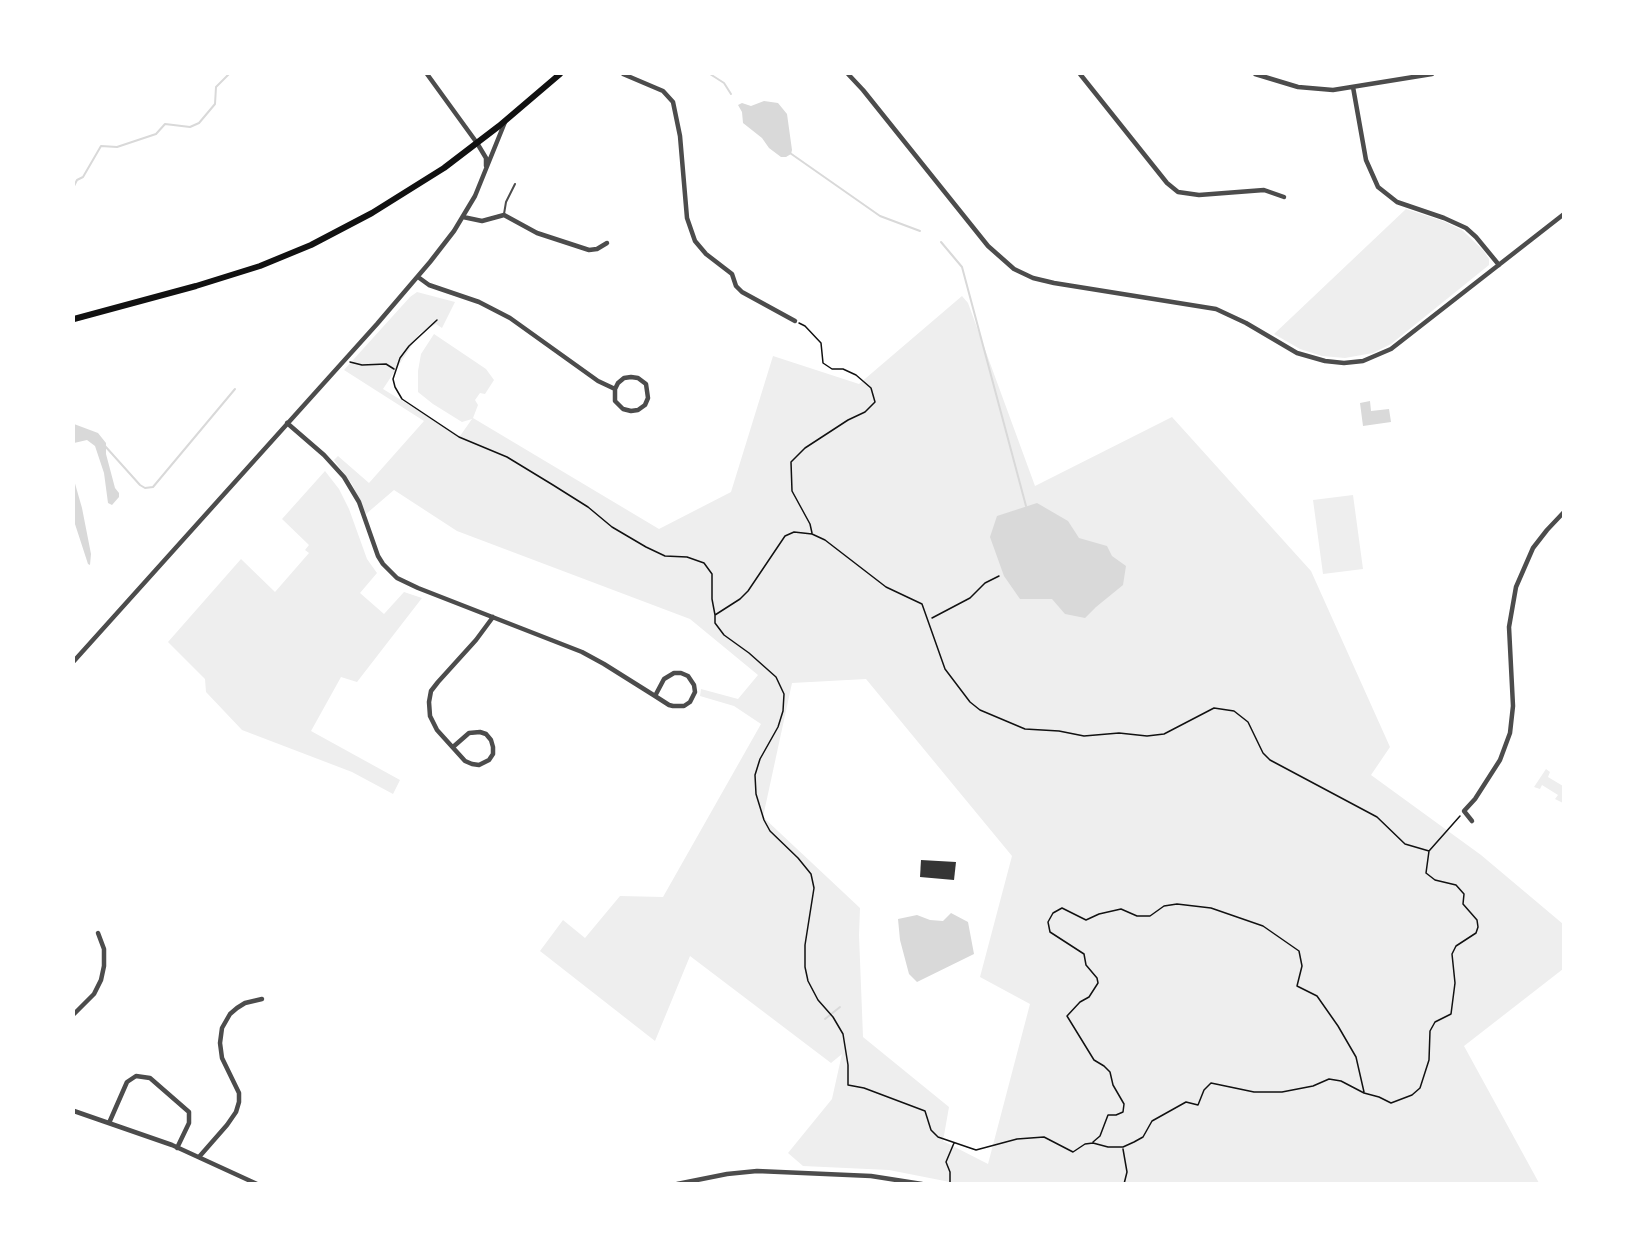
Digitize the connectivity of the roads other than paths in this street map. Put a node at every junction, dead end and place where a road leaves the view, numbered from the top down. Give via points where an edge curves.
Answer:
1 (427, 74) edge
2 (560, 74) edge
3 (623, 74) edge
4 (848, 74) edge
5 (1080, 74) edge
6 (1255, 74) edge
7 (1432, 74) edge
8 (1353, 87) junction
9 (506, 120) junction
10 (477, 143) junction
11 (485, 175) junction
12 (515, 184) dead end
13 (1284, 197) dead end
14 (1563, 214) edge
15 (504, 215) junction
16 (463, 217) junction
17 (607, 243) dead end
18 (1499, 265) junction
19 (418, 277) junction
20 (74, 319) edge
21 (795, 321) road end
22 (615, 389) junction
23 (287, 423) junction
24 (1563, 512) edge
25 (493, 617) junction
26 (74, 661) edge
27 (655, 696) junction
28 (453, 747) junction
29 (1472, 821) dead end
30 (98, 933) dead end
31 (262, 999) dead end
32 (74, 1014) edge
33 (74, 1111) edge
34 (109, 1123) junction
35 (177, 1148) junction
36 (199, 1157) junction
37 (257, 1184) edge
38 (676, 1184) edge
39 (922, 1184) edge

1 - 10 street
2 - 9 main road
3 - 21 street via 663,91 673,102 687,218 695,241 732,274 742,292
4 - 18 street via 988,246 1014,269 1033,278 1216,309 1298,352 1344,363 1372,358 1391,349
5 - 13 street via 1178,192 1199,195 1264,190
6 - 8 street via 1309,89
7 - 8 street
8 - 18 street via 1364,151 1378,187 1397,202 1466,228
9 - 10 main road
9 - 11 street
10 - 11 street via 486,158
10 - 20 main road via 372,213 290,254 196,286
11 - 16 street
12 - 15 lane
14 - 18 street
15 - 16 street via 482,220
15 - 17 street via 537,233 576,247 597,249
16 - 19 street
19 - 22 street via 429,285 501,312
19 - 23 street
22 - 22 street via 615,401 627,411 638,410 648,398 646,384 638,378 624,378
23 - 25 street via 344,477 378,556 389,572 418,588
23 - 26 street
24 - 29 street via 1533,548 1516,587 1509,627 1513,706 1510,733 1500,760 1464,811
25 - 27 street via 582,652
25 - 28 street via 430,696 431,719
27 - 27 street via 673,706 684,706 694,696 694,685 688,676 674,673 664,679
28 - 28 street via 468,763 479,765 489,760 494,747 486,734 476,731
30 - 32 street via 104,949 101,980
31 - 36 street via 237,1008 222,1029 222,1058 239,1093 239,1102 236,1112
33 - 34 street
34 - 35 street
34 - 35 street via 127,1082 135,1076 150,1078 189,1112 189,1123
35 - 36 street
36 - 37 street
38 - 39 street via 757,1171 871,1176

